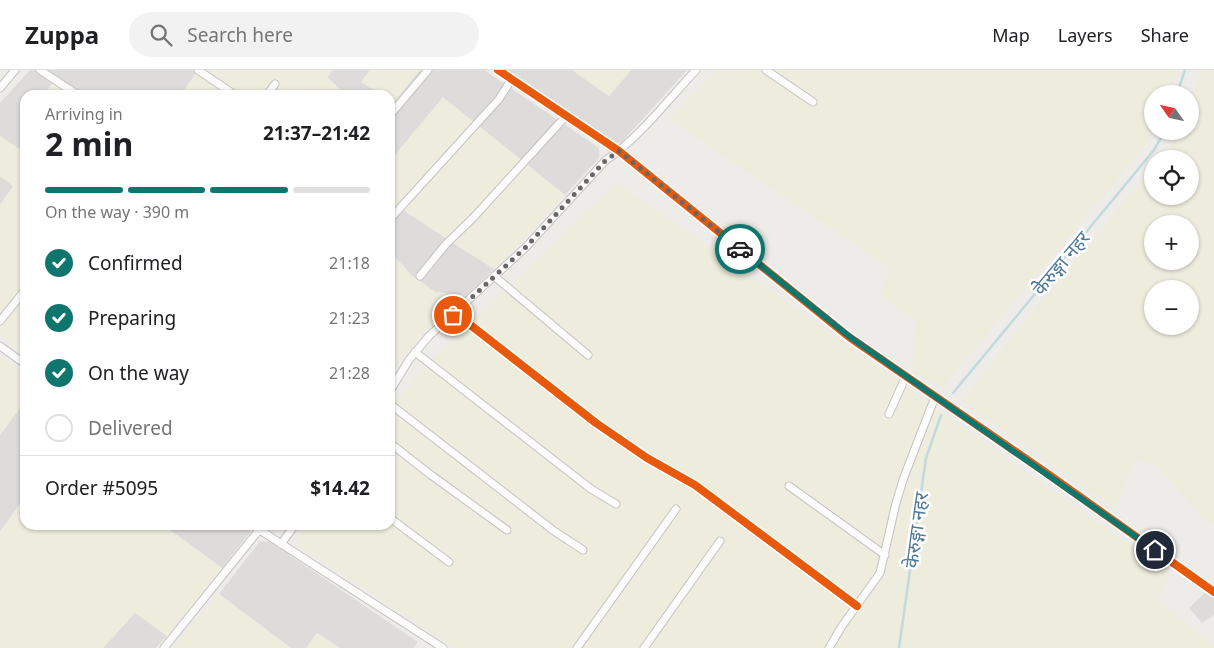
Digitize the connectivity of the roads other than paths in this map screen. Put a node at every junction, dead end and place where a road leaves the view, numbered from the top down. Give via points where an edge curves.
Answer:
1 (15, 70) edge
2 (40, 70) edge
3 (198, 70) edge
4 (428, 70) edge
5 (498, 70) edge
6 (696, 70) edge
7 (766, 70) edge
8 (512, 80) junction
9 (275, 84) dead end
10 (0, 88) edge
11 (70, 90) edge
12 (228, 90) edge
13 (271, 90) edge
14 (813, 102) dead end
15 (395, 109) edge
16 (566, 116) junction
17 (619, 151) junction
18 (395, 213) edge
19 (420, 276) dead end
20 (494, 276) junction
21 (20, 296) edge
22 (456, 313) junction
23 (0, 321) edge
24 (0, 346) edge
25 (416, 352) junction
26 (588, 355) dead end
27 (20, 360) edge
28 (906, 376) junction
29 (395, 384) edge
30 (935, 397) junction
31 (395, 408) edge
32 (889, 414) dead end
33 (395, 447) edge
34 (789, 486) dead end
35 (616, 504) dead end
36 (676, 509) dead end
37 (395, 522) edge
38 (259, 530) joint
39 (292, 530) edge
40 (507, 530) dead end
41 (720, 542) dead end
42 (282, 544) junction
43 (583, 550) dead end
44 (885, 555) junction
45 (449, 562) dead end
46 (1214, 591) edge
47 (857, 606) junction
48 (164, 648) edge
49 (443, 648) edge
50 (577, 648) edge
51 (644, 648) edge
52 (829, 648) edge

1 - 10 street
2 - 11 street
3 - 12 street
4 - 15 street
5 - 8 street
6 - 17 street
7 - 14 street
8 - 16 street
8 - 18 street
9 - 13 street
16 - 17 street
16 - 19 street
17 - 20 street via 605,161 526,247
17 - 28 street via 850,337
20 - 22 street
20 - 26 street
21 - 23 street
22 - 25 street
22 - 47 street via 596,423 647,458 696,485
24 - 27 street
25 - 29 street
25 - 35 street via 591,489
28 - 30 street
28 - 32 street
30 - 44 street via 904,477
30 - 46 street
31 - 43 street
33 - 40 street
34 - 44 street
36 - 50 street
37 - 45 street
38 - 42 street
38 - 48 street
39 - 42 street
41 - 51 street
42 - 49 street
44 - 47 street via 880,574
47 - 52 street

